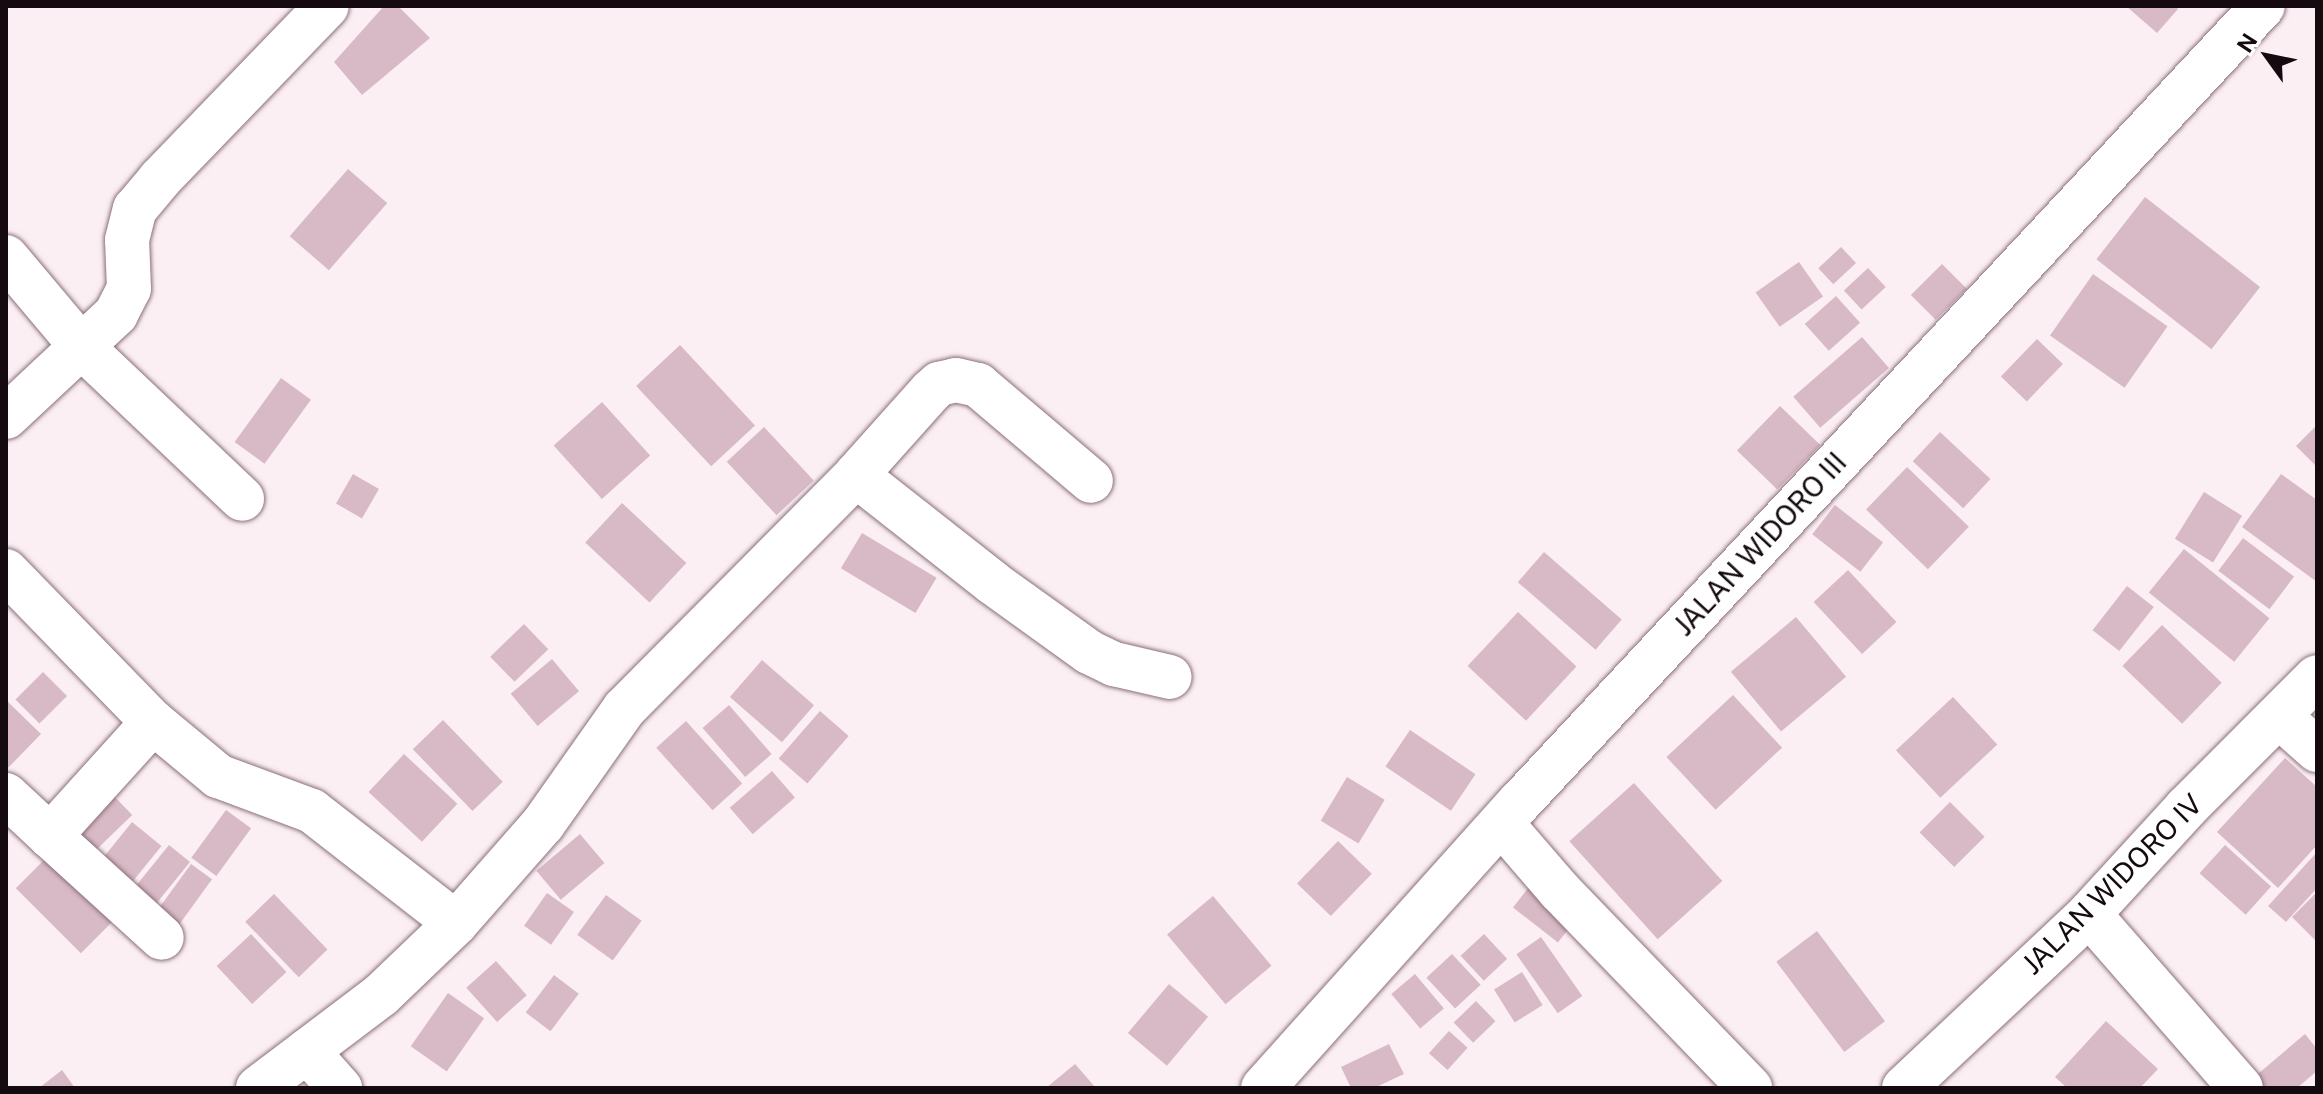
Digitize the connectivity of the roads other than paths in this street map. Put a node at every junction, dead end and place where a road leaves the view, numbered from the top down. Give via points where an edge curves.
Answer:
1 (327, 6) edge
2 (2263, 6) edge
3 (6, 257) edge
4 (81, 346) junction
5 (10, 403) edge
6 (856, 475) junction
7 (1091, 481) dead end
8 (242, 499) dead end
9 (6, 571) edge
10 (1170, 677) dead end
11 (2317, 677) edge
12 (2280, 717) junction
13 (153, 722) junction
14 (2317, 750) edge
15 (6, 795) edge
16 (1503, 825) junction
17 (50, 836) junction
18 (2089, 914) junction
19 (456, 923) junction
20 (162, 938) dead end
21 (307, 1051) junction
22 (258, 1088) edge
23 (340, 1088) edge
24 (1263, 1088) edge
25 (1750, 1088) edge
26 (1904, 1088) edge
27 (2241, 1088) edge

1 - 4 street via 135,209 127,240 129,289 116,314
2 - 16 street, JALAN WIDORO III
3 - 4 street
4 - 5 street
4 - 8 street
6 - 7 street via 931,391 956,380 978,385
6 - 10 street via 1089,652 1114,664
6 - 19 street via 624,709 543,824
9 - 13 street
11 - 12 street, JALAN WIDORO IV
12 - 14 street
12 - 18 street, JALAN WIDORO IV via 2186,808
13 - 17 street
13 - 19 street via 218,776 312,811
15 - 17 street
16 - 24 street, JALAN WIDORO III
16 - 25 street
17 - 20 street
18 - 26 street, JALAN WIDORO IV
18 - 27 street
19 - 21 street via 381,995
21 - 22 street
21 - 23 street

